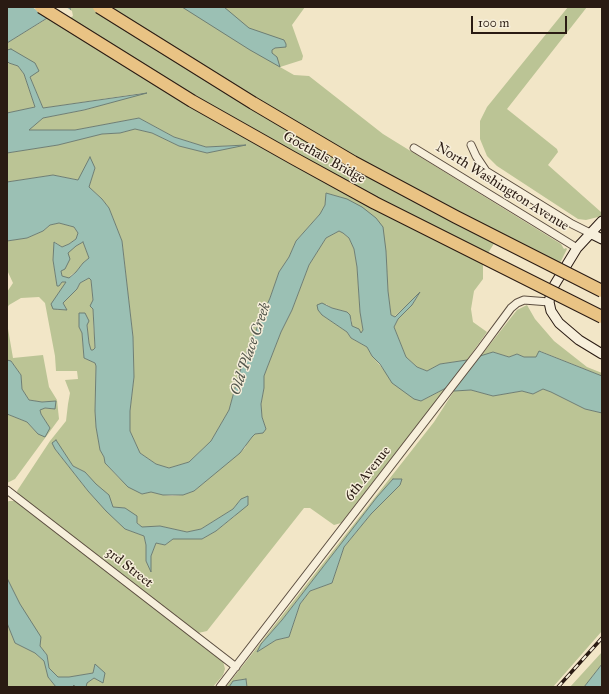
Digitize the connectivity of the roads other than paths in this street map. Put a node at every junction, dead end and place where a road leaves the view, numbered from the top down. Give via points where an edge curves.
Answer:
1 (41, 7) edge
2 (99, 7) edge
3 (471, 145) dead end
4 (414, 148) dead end
5 (602, 221) edge
6 (590, 233) junction
7 (602, 239) edge
8 (577, 248) junction
9 (602, 291) edge
10 (550, 302) junction
11 (602, 317) edge
12 (602, 354) edge
13 (8, 492) edge
14 (236, 667) junction
15 (220, 687) edge

1 - 11 highway, Goethals Bridge, bridge via 192,100 293,158 375,203
2 - 9 highway, Goethals Bridge, bridge via 246,99 354,162
3 - 6 street via 486,171
4 - 8 street, North Washington Avenue
5 - 6 street
6 - 7 street
6 - 8 street
8 - 10 street via 552,289
10 - 12 street via 551,311 559,322 579,340
10 - 14 street, 6th Avenue via 524,300 511,308
13 - 14 street, 3rd Street
14 - 15 street, 6th Avenue

